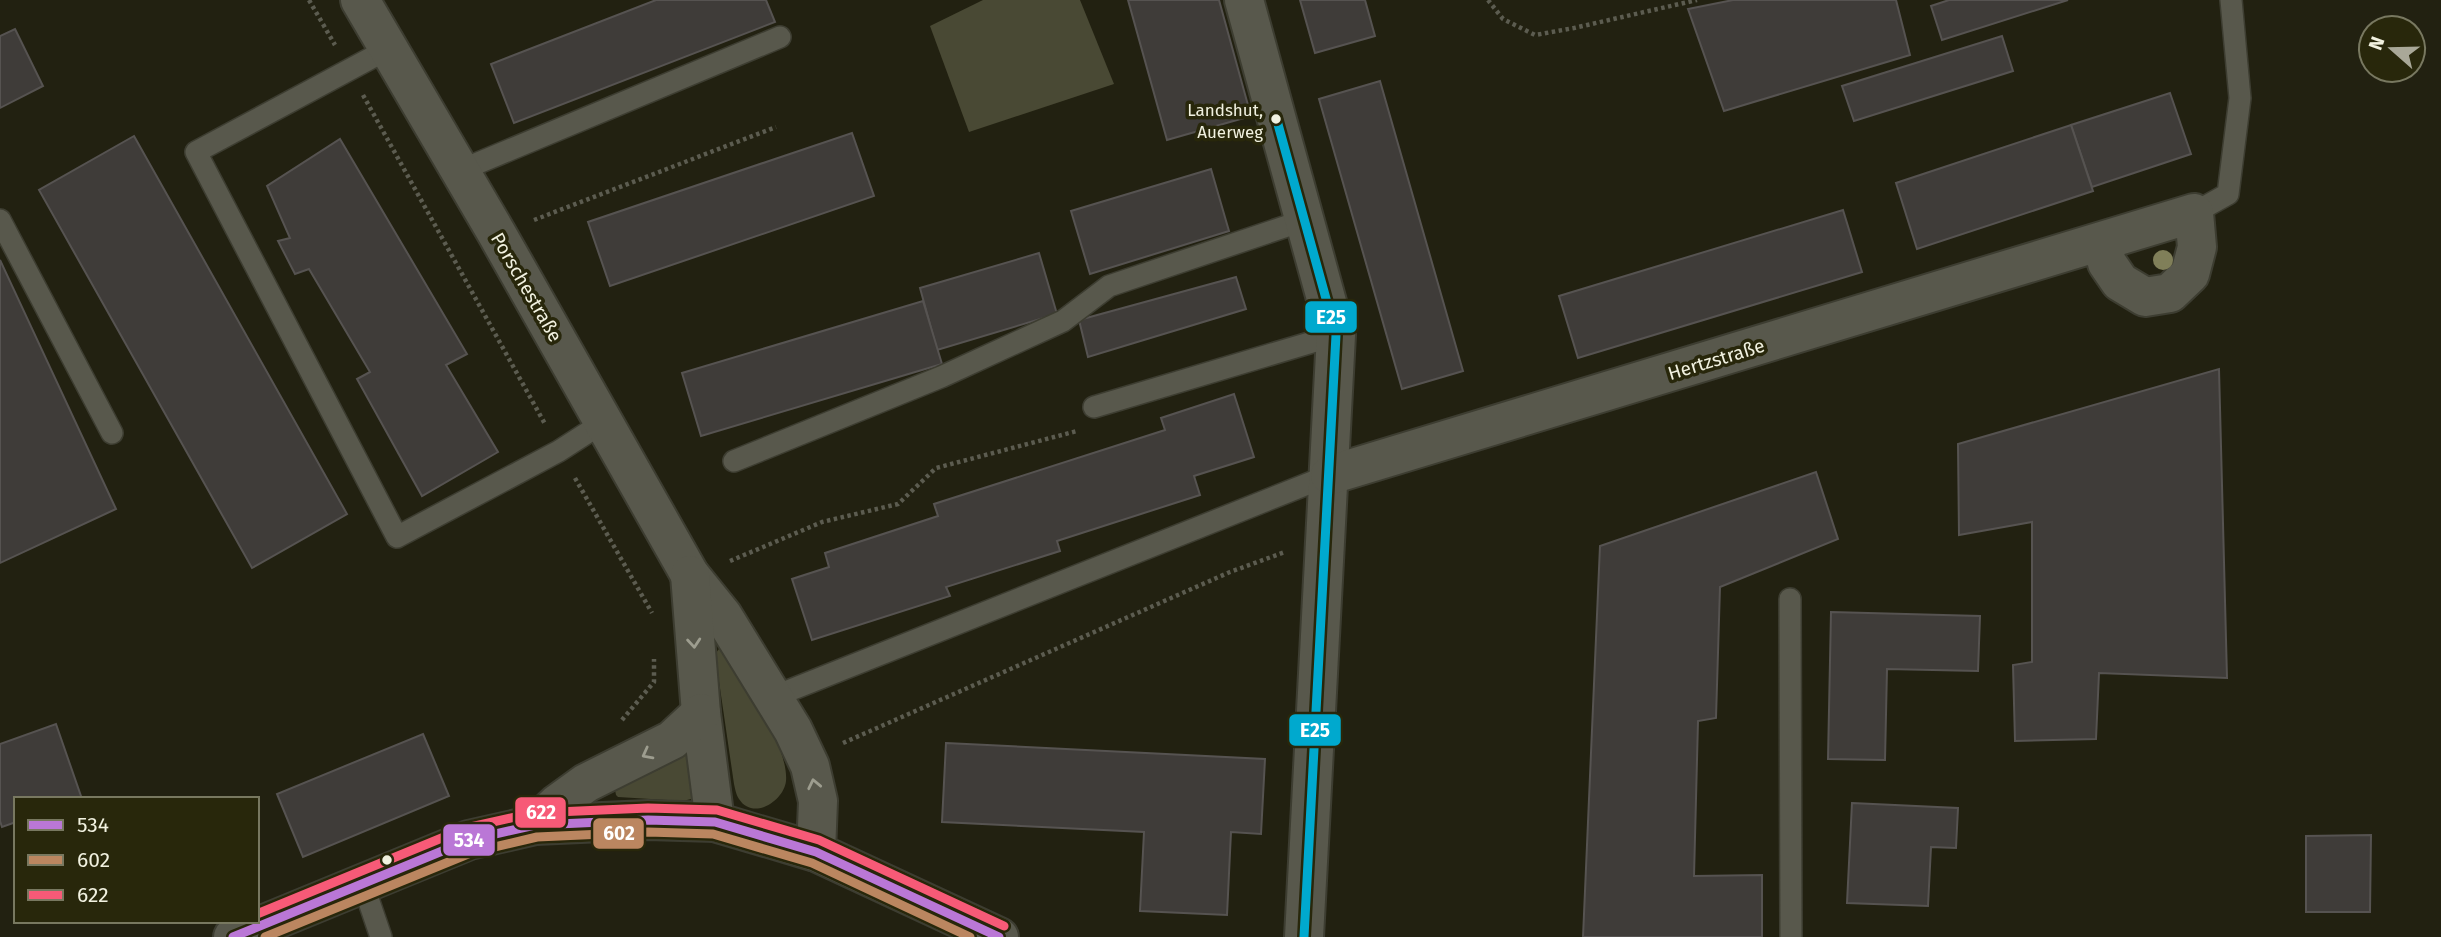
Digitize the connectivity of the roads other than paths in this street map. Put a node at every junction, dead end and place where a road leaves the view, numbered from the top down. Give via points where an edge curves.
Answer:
1 (360, 0) edge
2 (1244, 0) edge
3 (2231, 0) edge
4 (780, 37) dead end
5 (388, 49) junction
6 (459, 171) junction
7 (2194, 213) junction
8 (0, 220) edge
9 (1305, 220) junction
10 (2102, 242) junction
11 (1336, 335) junction
12 (1094, 407) road end
13 (604, 422) junction
14 (112, 433) dead end
15 (734, 461) dead end
16 (1329, 475) junction
17 (690, 575) junction
18 (1790, 599) dead end
19 (772, 696) junction
20 (701, 713) junction
21 (715, 822) junction
22 (535, 825) junction
23 (816, 852) junction
24 (363, 884) junction
25 (233, 937) edge
26 (381, 937) edge
27 (999, 937) edge
28 (1304, 937) edge
29 (1791, 937) edge

1 - 5 street, Porschestraße
2 - 9 street
3 - 7 lane via 2240,98 2228,194
4 - 6 lane
5 - 6 street, Porschestraße
5 - 13 lane via 196,152 397,537
6 - 13 street, Porschestraße
7 - 10 street, Hertzstraße
7 - 10 street via 2197,247 2190,274 2170,293 2145,297 2120,282 2107,263
8 - 14 lane
9 - 11 street
9 - 15 lane via 1109,286 1063,321 942,377
10 - 16 street, Hertzstraße
11 - 12 lane
11 - 16 street
13 - 17 street, Porschestraße
16 - 19 lane
16 - 28 street
17 - 19 street, Porschestraße via 723,616
17 -> 20 street, Porschestraße
18 - 29 lane
23 -> 19 street, Porschestraße via 818,801 807,759
20 - 21 street, Porschestraße
20 -> 22 street via 672,740 586,783
21 - 22 street
21 - 23 street
22 - 24 street via 469,840
23 - 27 street
24 - 25 street
24 - 26 lane

